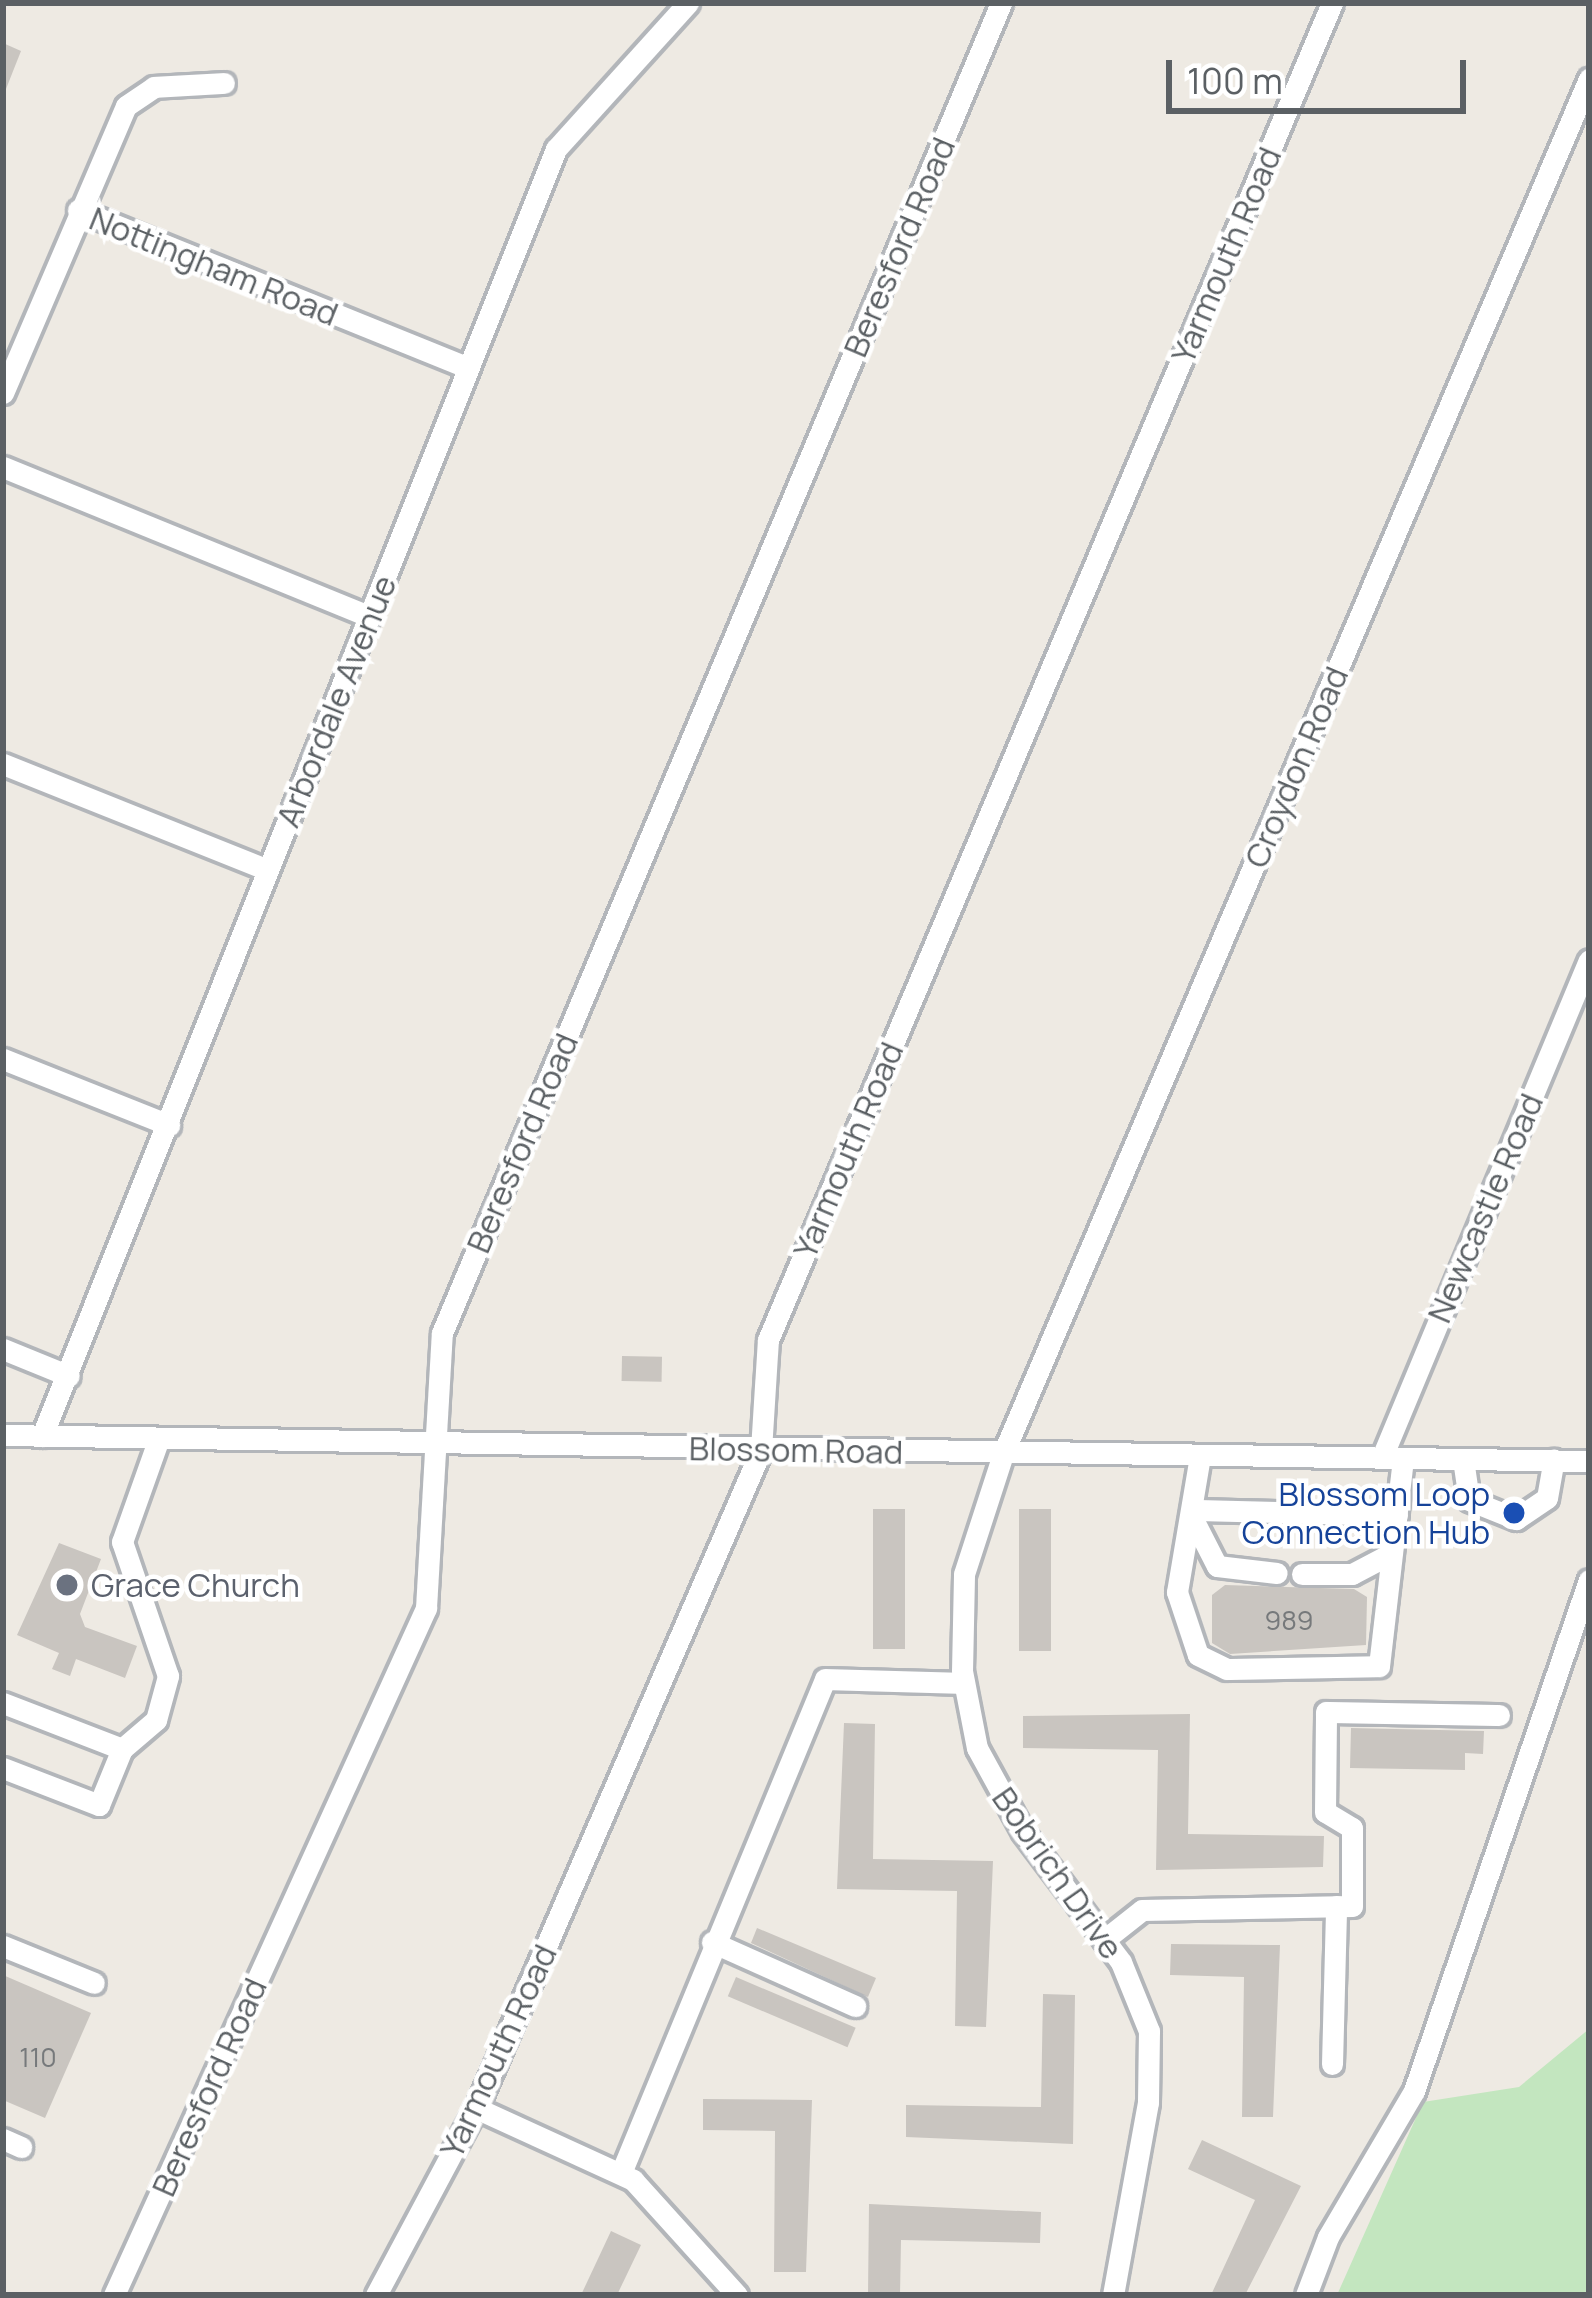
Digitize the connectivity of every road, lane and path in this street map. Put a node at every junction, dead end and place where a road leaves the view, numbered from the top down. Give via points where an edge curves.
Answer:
1 (688, 3) edge
2 (1001, 3) edge
3 (1332, 3) edge
4 (1589, 80) edge
5 (224, 83) dead end
6 (78, 210) junction
7 (467, 367) junction
8 (3, 393) edge
9 (3, 467) edge
10 (370, 616) junction
11 (3, 764) edge
12 (268, 870) junction
13 (1589, 960) edge
14 (3, 1059) edge
15 (169, 1125) junction
16 (3, 1349) edge
17 (68, 1376) junction
18 (3, 1435) edge
19 (42, 1436) junction
20 (159, 1438) junction
21 (439, 1443) junction
22 (761, 1450) junction
23 (1004, 1454) junction
24 (1200, 1456) junction
25 (1392, 1458) junction
26 (1463, 1459) junction
27 (1554, 1460) junction
28 (1589, 1461) edge
29 (1397, 1515) junction
30 (1197, 1517) junction
31 (1390, 1554) junction
32 (1277, 1573) dead end
33 (1302, 1574) dead end
34 (1589, 1580) edge
35 (964, 1683) junction
36 (3, 1703) edge
37 (1499, 1715) dead end
38 (122, 1749) junction
39 (3, 1768) edge
40 (1336, 1906) junction
41 (1104, 1940) junction
42 (712, 1942) junction
43 (3, 1946) edge
44 (94, 1983) dead end
45 (855, 2006) dead end
46 (1332, 2064) dead end
47 (476, 2108) junction
48 (621, 2173) junction
49 (114, 2295) edge
50 (376, 2295) edge
51 (737, 2295) edge
52 (1113, 2295) edge
53 (1306, 2295) edge

1 - 7 street, Arbordale Avenue via 563,136
2 - 21 street, Beresford Road via 442,1333
3 - 22 street, Yarmouth Road via 768,1340
4 - 23 street, Croydon Road
5 - 6 street via 154,87 126,106
6 - 7 street, Nottingham Road
6 - 8 street, Nottingham Road
7 - 10 street, Arbordale Avenue
9 - 10 street
10 - 12 street, Arbordale Avenue
11 - 12 street
12 - 15 street, Arbordale Avenue
13 - 25 street, Newcastle Road
14 - 15 street
15 - 17 street, Arbordale Avenue
16 - 17 street
17 - 19 street, Arbordale Avenue
18 - 19 street, Blossom Road
19 - 20 street, Blossom Road
20 - 21 street, Blossom Road
20 - 38 street via 122,1542 168,1676 156,1720
21 - 22 street, Blossom Road
21 - 49 street, Beresford Road via 426,1608
22 - 23 street, Blossom Road
22 - 47 street, Yarmouth Road
23 - 24 street, Blossom Road
23 - 35 street, Bobrich Drive via 964,1574
24 - 25 street, Blossom Road
24 - 30 street
25 - 26 street, Blossom Road
25 - 29 street, Newcastle Road
26 - 27 street, Blossom Road
26 - 27 street via 1469,1500 1497,1518 1537,1509
27 - 28 street, Blossom Road
29 - 30 street
29 - 31 street, Newcastle Road
30 - 31 street, Newcastle Road via 1177,1592 1198,1655 1227,1669 1378,1666
30 - 32 street via 1217,1566
31 - 33 street via 1352,1574
34 - 53 street via 1414,2091 1328,2237
35 - 41 street, Bobrich Drive via 977,1748 1010,1812
35 - 42 street via 825,1678
36 - 38 street
37 - 40 street via 1326,1712 1325,1812 1352,1828 1352,1906
38 - 39 street via 98,1805
40 - 41 street via 1142,1910
40 - 46 street
41 - 52 street, Bobrich Drive via 1135,1984 1151,2049
42 - 45 street
42 - 48 street
43 - 44 street
47 - 48 street
47 - 50 street, Yarmouth Road
48 - 51 street

